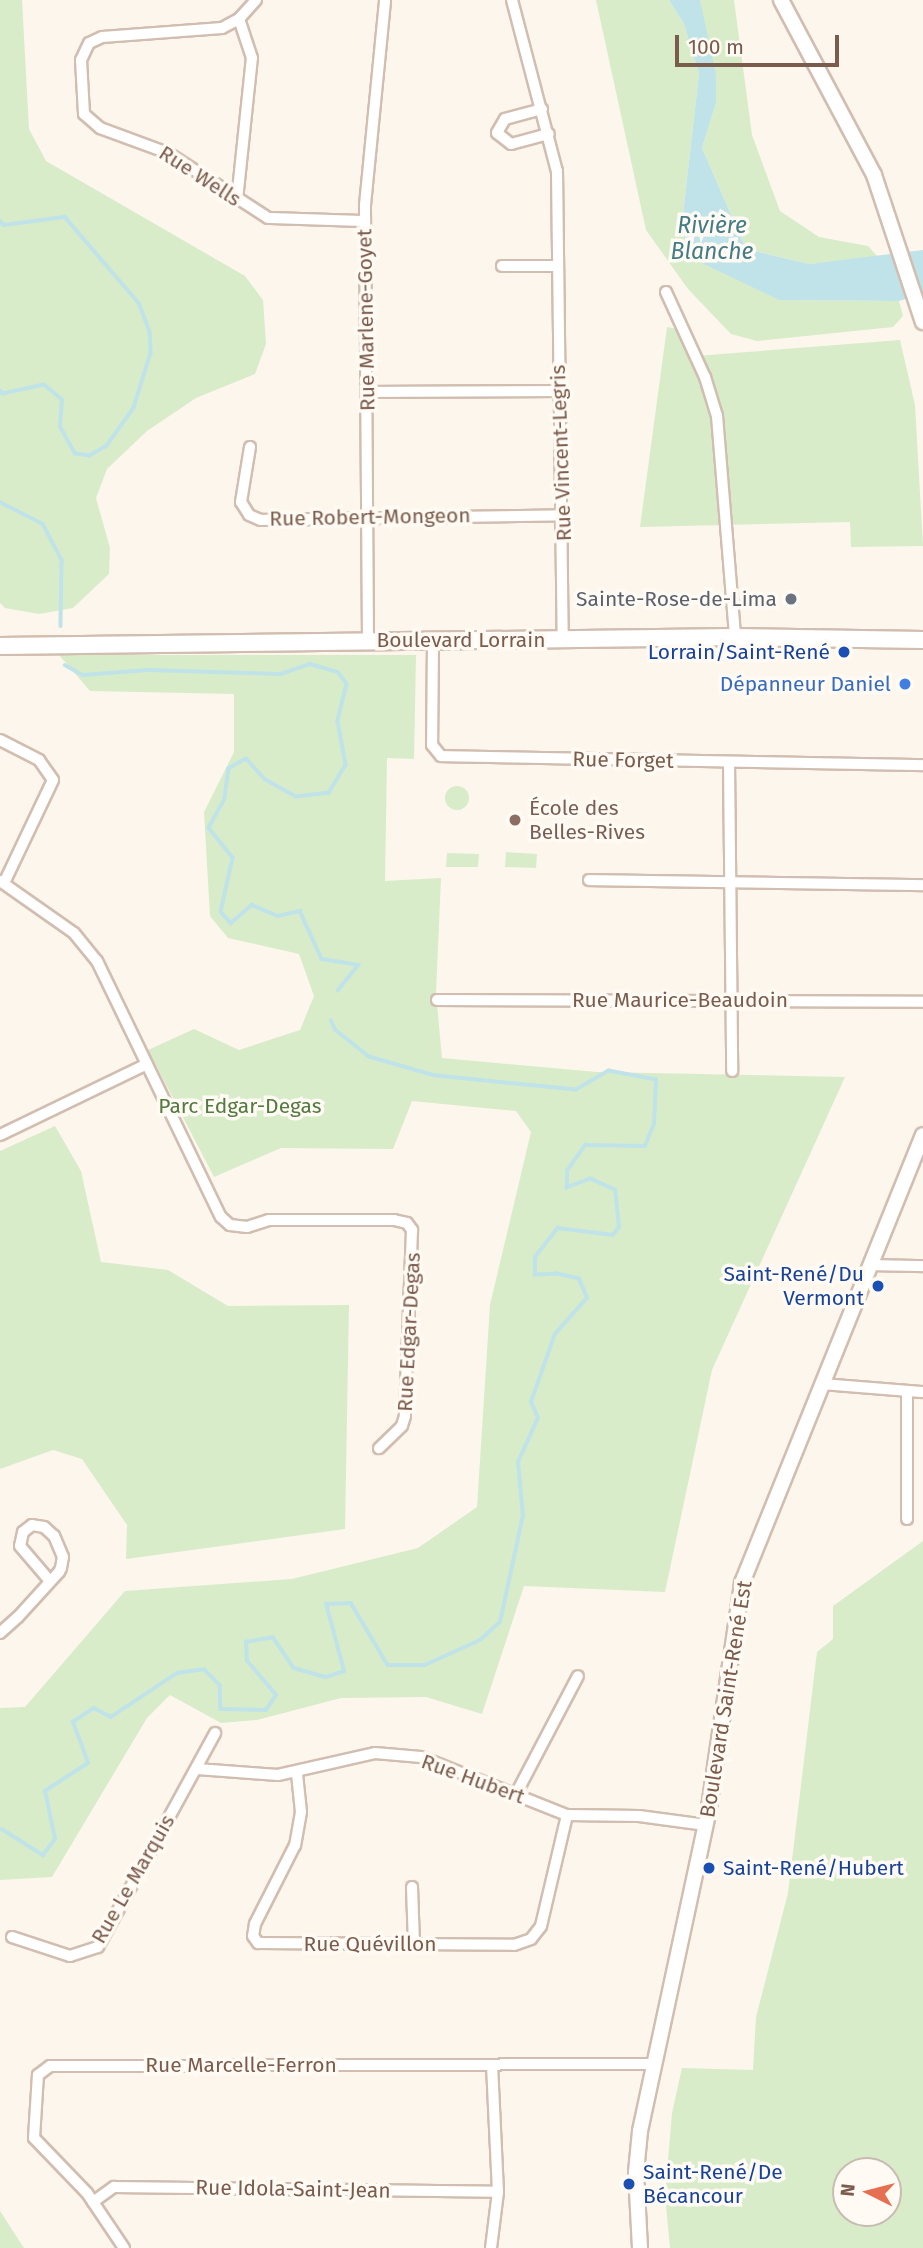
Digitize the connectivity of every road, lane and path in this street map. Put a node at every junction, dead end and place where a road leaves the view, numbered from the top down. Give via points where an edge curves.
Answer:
1 (257, 0) edge
2 (385, 0) edge
3 (512, 0) edge
4 (781, 0) edge
5 (239, 19) junction
6 (542, 109) junction
7 (549, 134) junction
8 (237, 200) junction
9 (365, 221) junction
10 (502, 266) dead end
11 (557, 266) junction
12 (666, 292) dead end
13 (923, 322) edge
14 (558, 391) junction
15 (366, 392) junction
16 (250, 447) dead end
17 (564, 515) junction
18 (369, 516) junction
19 (736, 637) junction
20 (368, 640) junction
21 (433, 640) junction
22 (563, 640) junction
23 (923, 640) edge
24 (0, 646) edge
25 (0, 740) edge
26 (729, 762) junction
27 (923, 765) edge
28 (589, 880) dead end
29 (731, 881) junction
30 (2, 882) edge
31 (923, 885) edge
32 (732, 999) junction
33 (437, 1000) dead end
34 (923, 1002) edge
35 (147, 1064) junction
36 (732, 1071) dead end
37 (0, 1135) edge
38 (923, 1135) edge
39 (874, 1265) junction
40 (923, 1266) edge
41 (821, 1384) junction
42 (923, 1392) edge
43 (907, 1394) junction
44 (379, 1448) dead end
45 (907, 1519) dead end
46 (50, 1581) junction
47 (0, 1633) edge
48 (578, 1676) dead end
49 (215, 1733) dead end
50 (197, 1769) junction
51 (298, 1774) junction
52 (516, 1794) junction
53 (566, 1815) junction
54 (706, 1825) junction
55 (412, 1887) dead end
56 (12, 1937) dead end
57 (414, 1942) junction
58 (654, 2064) junction
59 (492, 2065) junction
60 (498, 2192) junction
61 (93, 2202) junction
62 (124, 2248) edge
63 (491, 2248) edge
64 (640, 2248) edge

1 - 5 street, Rue Wells
2 - 9 street, Rue Marlene-Goyet
3 - 6 street, Rue Vincent-Legris
4 - 13 street via 861,148
5 - 8 street via 252,58
5 - 8 street, Rue Wells via 222,28 102,37 85,48 81,60 84,114 93,125 157,148
6 - 7 street, Rue Vincent-Legris
6 - 7 street via 505,120 497,133 511,144
7 - 11 street, Rue Vincent-Legris via 556,171
8 - 9 street, Rue Wells via 277,221
9 - 15 street, Rue Marlene-Goyet
10 - 11 street
11 - 14 street, Rue Vincent-Legris
12 - 19 street via 705,377 717,416
14 - 15 street
14 - 17 street, Rue Vincent-Legris
15 - 18 street, Rue Marlene-Goyet
16 - 18 street, Rue Robert-Mongeon via 241,484 241,502 248,515 273,521
17 - 18 street, Rue Robert-Mongeon
17 - 22 street, Rue Vincent-Legris
18 - 20 street, Rue Marlene-Goyet
19 - 22 main road, Boulevard Lorrain
19 - 23 main road, Boulevard Lorrain
20 - 21 main road, Boulevard Lorrain
20 - 24 main road, Boulevard Lorrain
21 - 22 main road, Boulevard Lorrain
21 - 26 street, Rue Forget via 432,745 441,756
25 - 30 street via 39,760 53,780
26 - 27 street, Rue Forget
26 - 29 street
28 - 29 street
29 - 31 street
29 - 32 street
30 - 35 street, Rue Edgar-Degas via 74,933 97,961
32 - 33 street, Rue Maurice-Beaudoin
32 - 34 street, Rue Maurice-Beaudoin
32 - 36 street
35 - 37 street
35 - 44 street, Rue Edgar-Degas via 220,1217 230,1225 247,1227 270,1220 394,1220 407,1223 412,1230 405,1416
38 - 39 street, Boulevard Saint-René Est
39 - 40 street
39 - 41 street, Boulevard Saint-René Est
41 - 43 street
41 - 54 street, Boulevard Saint-René Est via 742,1584
42 - 43 street
43 - 45 street
46 - 46 street via 63,1557 48,1530 32,1525 23,1532 20,1546
46 - 47 street
48 - 52 street
49 - 50 street, Rue Le Marquis
50 - 51 street, Rue Hubert
50 - 56 street, Rue Le Marquis via 98,1947 70,1956
51 - 52 street, Rue Hubert via 375,1753 421,1757
51 - 57 street, Rue Quévillon via 301,1812 295,1845 253,1936 258,1942 274,1945
52 - 53 street, Rue Hubert
53 - 54 street, Rue Hubert via 639,1816
53 - 57 street, Rue Quévillon via 541,1926 531,1938 514,1945
54 - 58 street, Boulevard Saint-René Est
55 - 57 street
58 - 59 street, Rue Marcelle-Ferron
58 - 64 street, Boulevard Saint-René Est via 636,2172
59 - 60 street
59 - 61 street, Rue Marcelle-Ferron via 50,2066 38,2074 34,2138
60 - 61 street, Rue Idola-Saint-Jean via 114,2187
60 - 63 street
61 - 62 street, Rue Marcelle-Ferron

